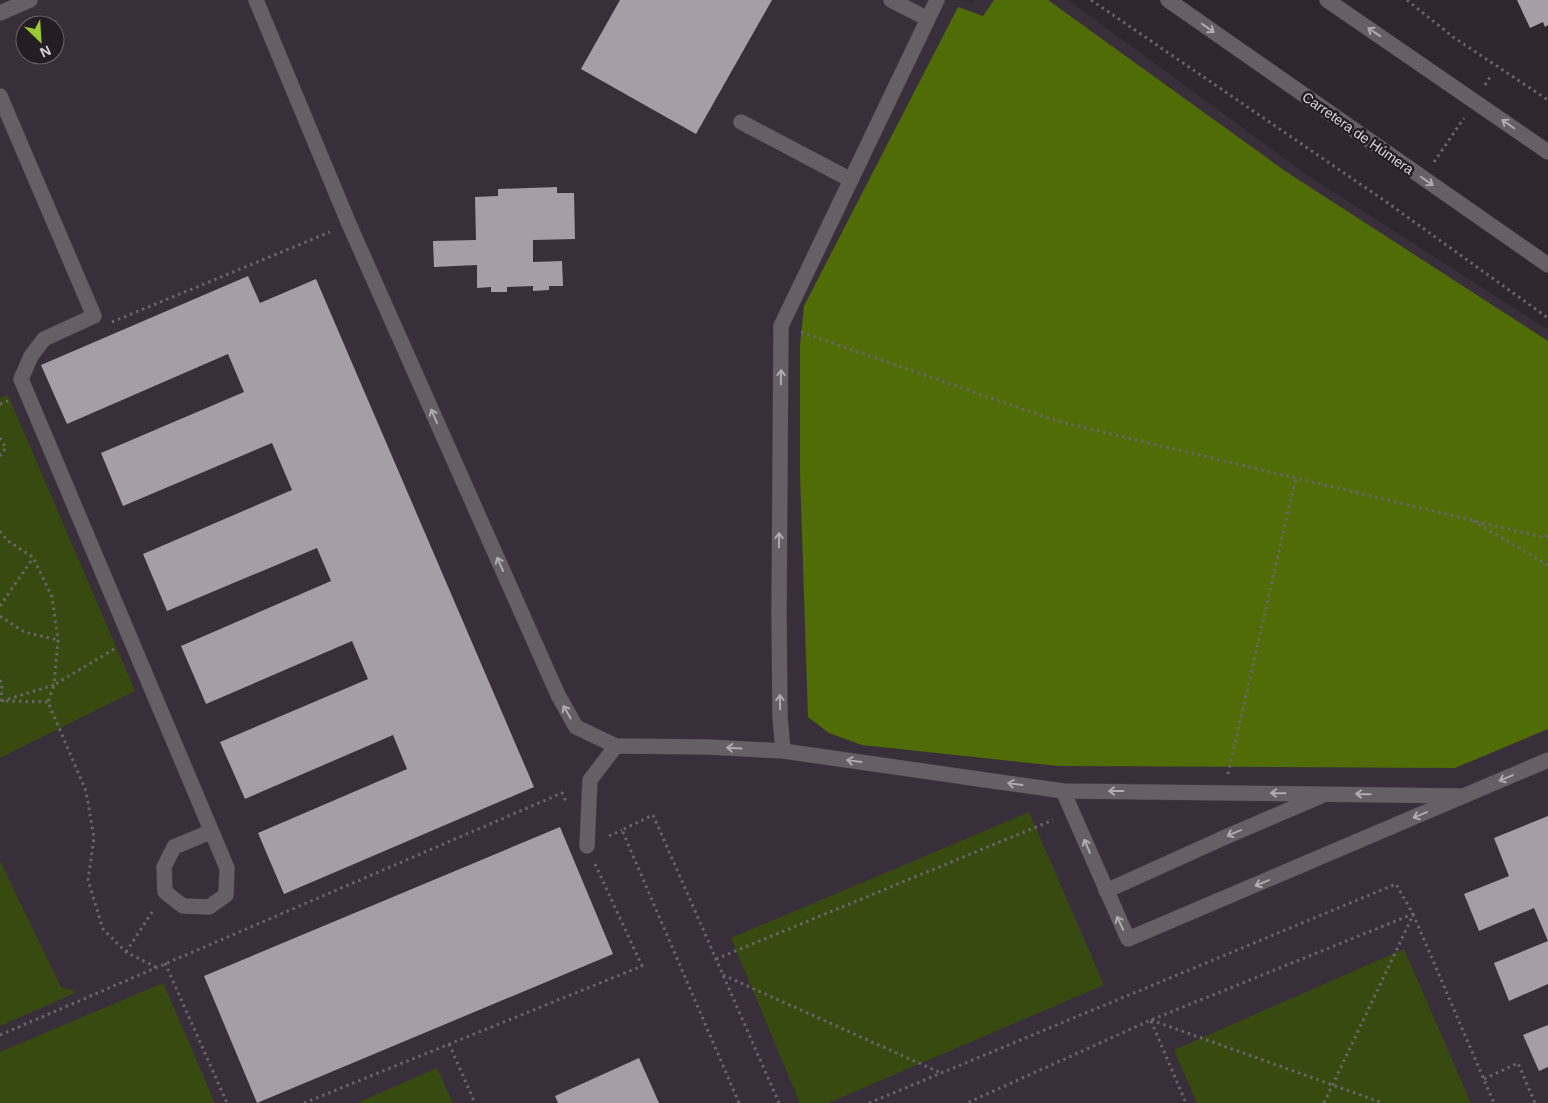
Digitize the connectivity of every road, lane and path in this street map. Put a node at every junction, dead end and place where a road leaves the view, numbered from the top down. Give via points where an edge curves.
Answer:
1 (30, 0) edge
2 (256, 0) edge
3 (891, 0) edge
4 (937, 0) edge
5 (1091, 0) edge
6 (1168, 0) edge
7 (1327, 0) edge
8 (1407, 0) edge
9 (0, 13) edge
10 (928, 18) junction
11 (1490, 77) dead end
12 (0, 96) edge
13 (1548, 100) edge
14 (1475, 101) junction
15 (742, 122) dead end
16 (1548, 152) edge
17 (1423, 178) junction
18 (851, 180) junction
19 (349, 224) junction
20 (1548, 265) edge
21 (1548, 318) edge
22 (104, 326) dead end
23 (781, 326) junction
24 (0, 438) edge
25 (0, 456) edge
26 (1296, 477) junction
27 (1468, 519) junction
28 (0, 531) edge
29 (1548, 536) edge
30 (33, 557) junction
31 (1548, 565) edge
32 (0, 606) edge
33 (0, 616) edge
34 (58, 640) junction
35 (130, 641) junction
36 (0, 680) edge
37 (54, 685) junction
38 (1, 702) edge
39 (48, 702) junction
40 (616, 746) junction
41 (783, 751) junction
42 (1548, 760) edge
43 (1063, 791) junction
44 (1224, 792) junction
45 (1327, 794) junction
46 (1464, 796) junction
47 (570, 810) dead end
48 (1072, 812) junction
49 (210, 832) junction
50 (586, 846) joint
51 (1106, 891) junction
52 (165, 892) junction
53 (1413, 914) junction
54 (126, 952) junction
55 (716, 959) junction
56 (165, 963) junction
57 (156, 967) junction
58 (723, 974) junction
59 (1151, 1020) junction
60 (0, 1034) edge
61 (448, 1044) junction
62 (942, 1073) junction
63 (1484, 1079) junction
64 (1333, 1085) junction
65 (227, 1103) edge
66 (304, 1103) edge
67 (475, 1103) edge
68 (739, 1103) edge
69 (779, 1103) edge
70 (870, 1103) edge
71 (966, 1103) edge
72 (1186, 1103) edge
73 (1324, 1103) edge
74 (1383, 1103) edge
75 (1494, 1103) edge
76 (1535, 1103) edge

1 - 9 street
2 - 19 street
3 - 10 street
4 - 10 street
5 - 21 path via 1385,201
6 -> 17 street, Carretera de Húmera
14 -> 7 street
8 - 13 path via 1453,37
10 - 18 street
11 - 14 path
12 - 35 street via 94,316 44,339 31,356 21,379
16 -> 14 street
14 - 17 path
15 - 18 street
17 -> 20 street, Carretera de Húmera
18 - 23 street
19 - 22 path
40 -> 19 street via 576,727 558,695
23 - 26 path via 1057,421
41 -> 23 street via 779,614
24 - 25 path via 6,448
26 - 27 path
26 - 44 path
27 - 29 path
27 - 31 path
28 - 30 path via 8,541
30 - 32 path
30 - 34 path via 52,597
33 - 34 path via 24,632
34 - 37 path
35 - 37 path
35 - 49 street
36 - 38 path
37 - 38 path
37 - 39 path
38 - 39 path
39 - 54 path via 86,791 94,838 88,880 103,929
41 -> 40 street
40 - 50 street via 590,780
43 -> 41 street
42 -> 46 street
44 -> 43 street
43 - 48 street
45 -> 44 street
46 -> 45 street
45 -> 51 street
46 -> 51 street via 1128,939
47 - 56 path via 562,792
51 -> 48 street
48 - 55 path
49 - 52 street via 174,847 164,867
49 - 52 street via 227,868 226,895 209,907 192,907 183,906
50 - 61 path via 642,966
52 - 54 path
53 - 59 path
53 - 62 path via 1396,884
53 - 63 path
53 - 64 path
54 - 57 path
55 - 58 path
55 - 68 path via 653,815 622,830
56 - 57 path
56 - 65 path
57 - 60 path
58 - 62 path
58 - 69 path
59 - 64 path
59 - 71 path
59 - 72 path
61 - 66 path
61 - 67 path
62 - 70 path
63 - 75 path
63 - 76 path via 1518,1063
64 - 73 path
64 - 74 path

